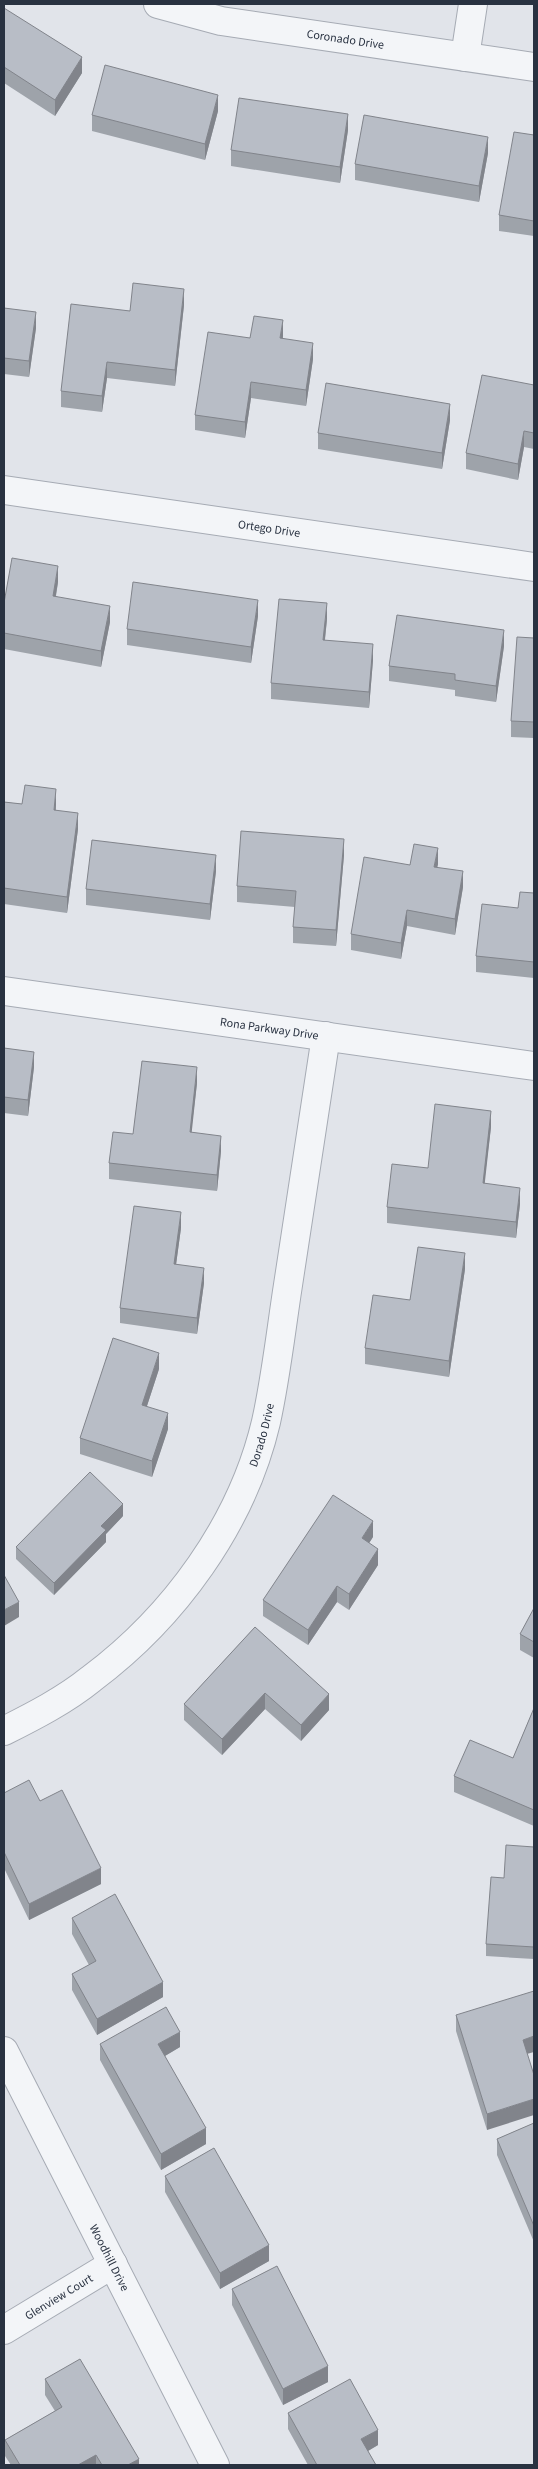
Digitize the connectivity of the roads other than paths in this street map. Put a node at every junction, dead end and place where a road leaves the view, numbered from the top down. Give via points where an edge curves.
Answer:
1 (158, 4) edge
2 (473, 4) edge
3 (465, 57) junction
4 (534, 67) edge
5 (4, 490) edge
6 (534, 567) edge
7 (4, 991) edge
8 (326, 1036) junction
9 (534, 1066) edge
10 (4, 1731) edge
11 (4, 2051) edge
12 (113, 2264) junction
13 (4, 2330) edge
14 (215, 2465) edge

1 - 3 street, Coronado Drive via 221,21
2 - 3 street
3 - 4 street, Coronado Drive
5 - 6 street, Ortego Drive
7 - 8 street, Rona Parkway Drive
8 - 9 street, Rona Parkway Drive
8 - 10 street, Dorado Drive via 266,1422 244,1486 215,1544 188,1584 128,1650 90,1680
11 - 12 street, Woodhill Drive
12 - 13 street, Glenview Court
12 - 14 street, Woodhill Drive

